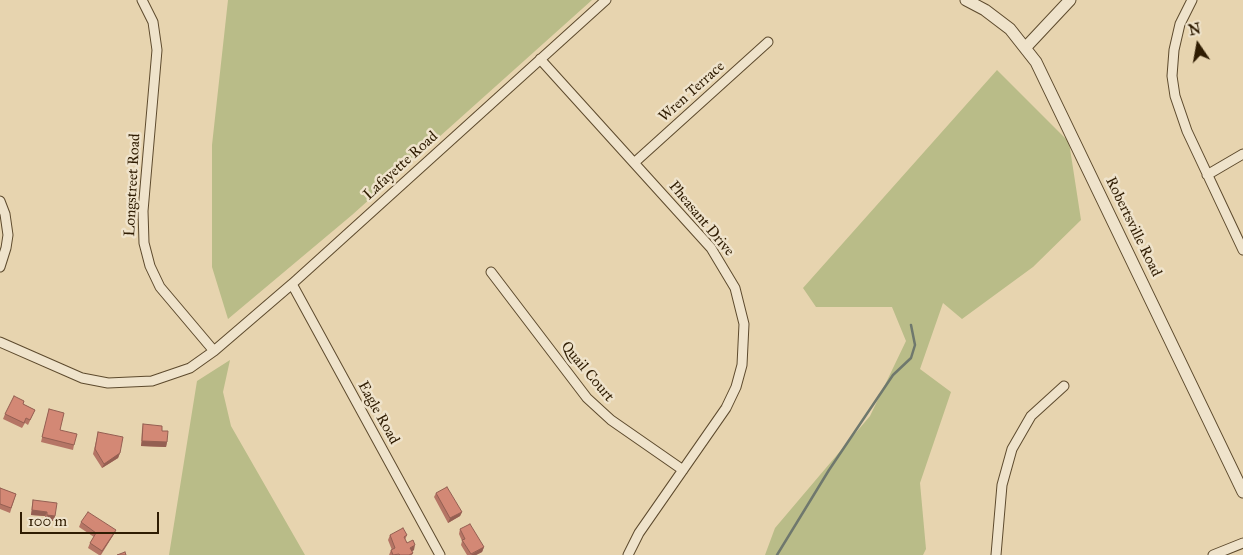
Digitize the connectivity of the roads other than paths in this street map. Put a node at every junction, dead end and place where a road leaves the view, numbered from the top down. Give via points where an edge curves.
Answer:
1 (142, 0) edge
2 (606, 0) edge
3 (966, 0) edge
4 (1070, 0) edge
5 (1192, 0) edge
6 (768, 42) dead end
7 (1026, 47) junction
8 (540, 60) junction
9 (1243, 154) edge
10 (634, 163) junction
11 (1207, 175) junction
12 (0, 200) edge
13 (1243, 250) edge
14 (0, 267) edge
15 (491, 272) dead end
16 (292, 284) junction
17 (0, 342) edge
18 (214, 351) junction
19 (1064, 386) dead end
20 (683, 470) junction
21 (1243, 492) edge
22 (1243, 543) edge
23 (440, 555) edge
24 (628, 555) edge
25 (996, 555) edge
26 (1213, 555) edge

1 - 18 street, Longstreet Road via 153,22 156,50 143,211 144,244 160,288
2 - 8 street, Lafayette Road
3 - 7 street, Robertsville Road via 997,18
4 - 7 street
5 - 11 street via 1178,31 1172,76 1180,116
6 - 10 street, Wren Terrace
7 - 21 street, Robertsville Road
8 - 10 street, Pheasant Drive
8 - 16 street, Lafayette Road
9 - 11 street
10 - 20 street, Pheasant Drive via 722,263 735,288 744,324 743,358 736,387 726,408
11 - 13 street
12 - 14 street via 8,235
15 - 20 street, Quail Court via 587,398 611,420
16 - 18 street, Lafayette Road
16 - 23 street, Eagle Road
17 - 18 street, Lafayette Road via 82,378 121,384 152,381 175,374
19 - 25 street via 1032,416 1012,449 1002,485
20 - 24 street, Pheasant Drive via 639,532
22 - 26 street

